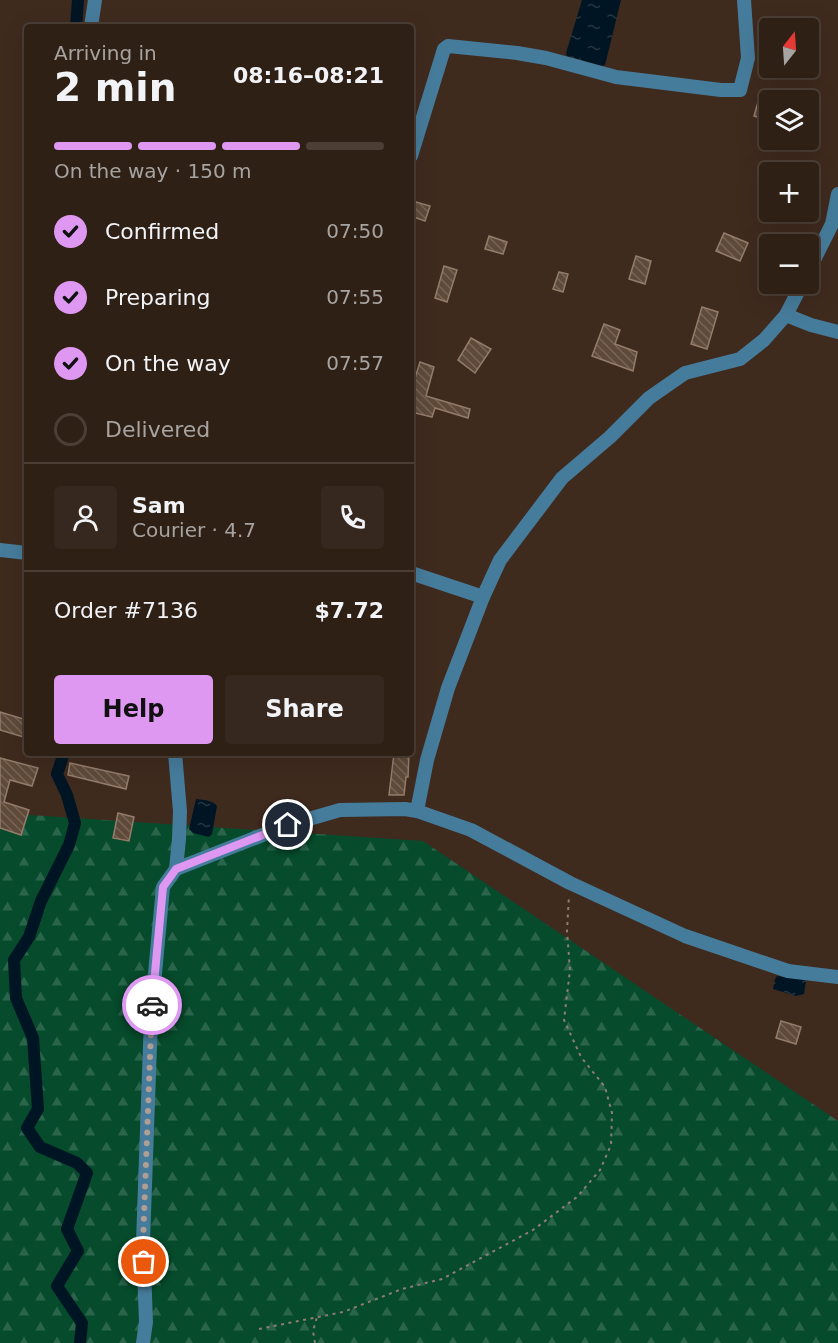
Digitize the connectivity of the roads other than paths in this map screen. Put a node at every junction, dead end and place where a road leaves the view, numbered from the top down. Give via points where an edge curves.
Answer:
1 (95, 0) edge
2 (744, 0) edge
3 (91, 24) edge
4 (414, 146) edge
5 (838, 194) edge
6 (819, 250) edge
7 (797, 294) edge
8 (786, 315) junction
9 (838, 332) edge
10 (0, 550) edge
11 (24, 553) edge
12 (414, 574) edge
13 (483, 597) junction
14 (175, 756) edge
15 (417, 812) junction
16 (176, 869) junction
17 (838, 977) edge
18 (143, 1343) edge

1 - 3 street
2 - 4 street via 748,58 740,90 616,77 546,58 448,46
5 - 6 street via 832,225
7 - 8 street
8 - 9 street
8 - 13 street via 740,359 685,373 649,398 562,478 500,560
10 - 11 street
12 - 13 street
13 - 15 street via 448,688
14 - 16 street via 180,812
15 - 16 street via 340,810 288,825
15 - 17 street via 471,830 570,883 685,936 788,971
16 - 18 street via 163,887 151,1017

